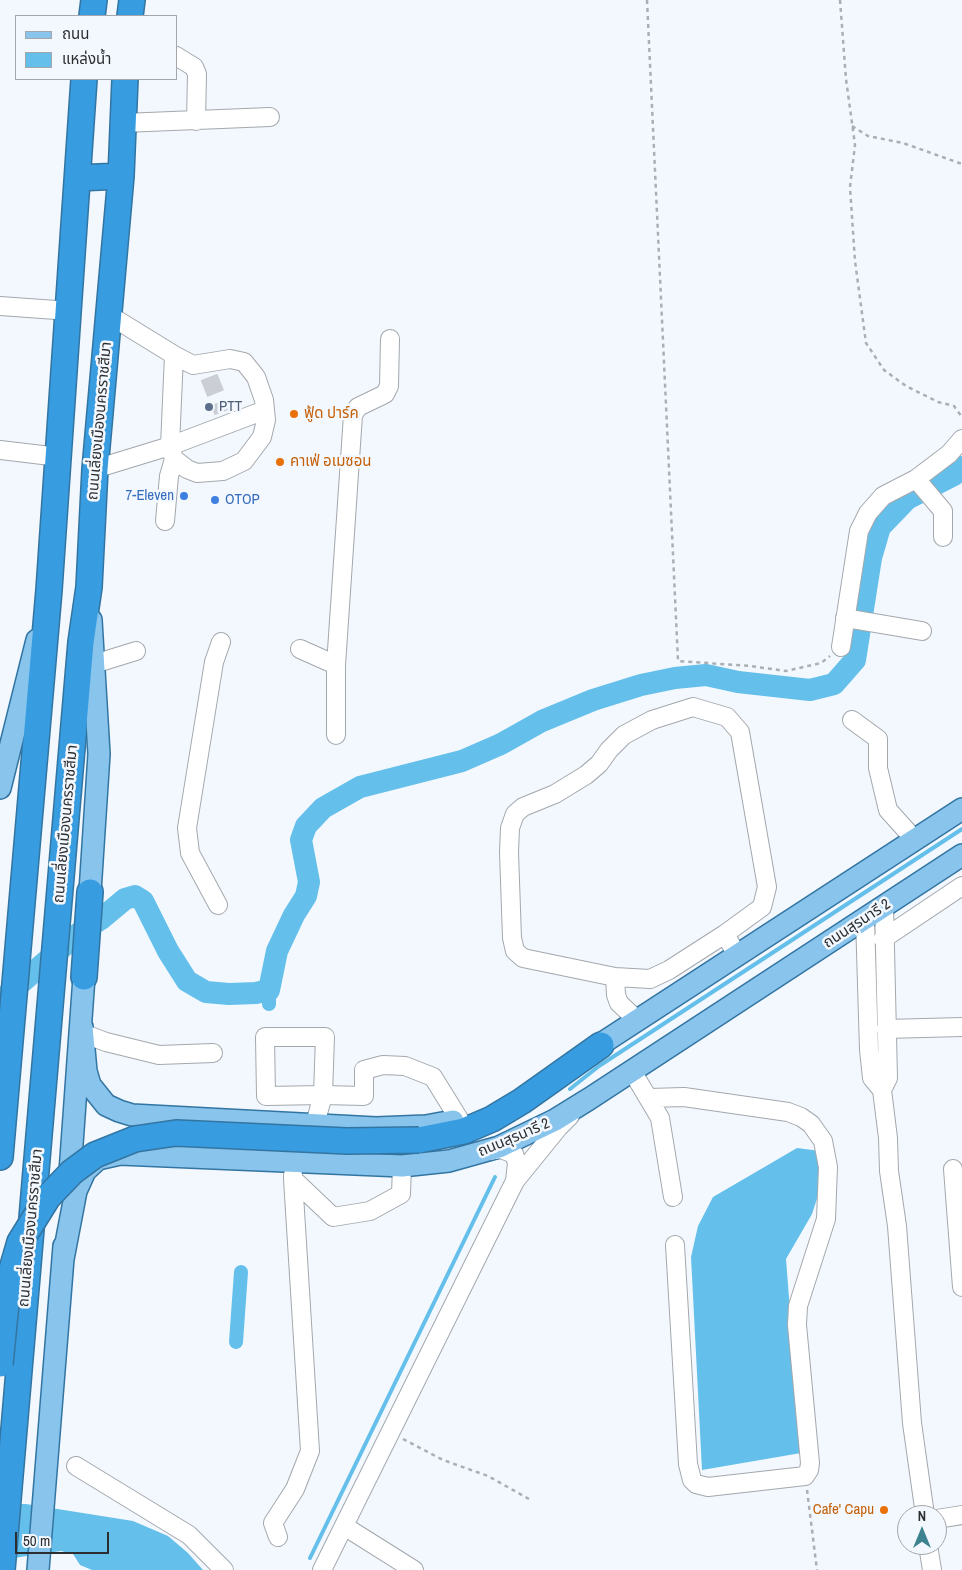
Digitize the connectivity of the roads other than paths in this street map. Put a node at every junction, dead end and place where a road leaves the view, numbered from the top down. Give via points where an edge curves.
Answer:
1 (94, 0) edge
2 (132, 0) edge
3 (92, 15) edge
4 (130, 15) edge
5 (178, 57) edge
6 (84, 80) edge
7 (125, 80) edge
8 (270, 118) dead end
9 (196, 121) junction
10 (123, 124) junction
11 (121, 176) junction
12 (78, 178) junction
13 (0, 306) edge
14 (70, 311) junction
15 (109, 315) junction
16 (390, 339) dead end
17 (174, 355) junction
18 (265, 410) junction
19 (962, 439) edge
20 (0, 450) edge
21 (172, 453) junction
22 (58, 456) junction
23 (95, 469) junction
24 (916, 479) junction
25 (165, 521) dead end
26 (943, 536) dead end
27 (89, 587) junction
28 (49, 590) junction
29 (850, 619) junction
30 (922, 631) dead end
31 (221, 642) dead end
32 (841, 647) road end
33 (300, 649) dead end
34 (136, 651) dead end
35 (94, 664) junction
36 (336, 665) junction
37 (852, 720) dead end
38 (336, 735) dead end
39 (0, 788) edge
40 (962, 810) edge
41 (915, 840) junction
42 (955, 859) edge
43 (962, 885) edge
44 (90, 892) joint
45 (218, 904) dead end
46 (884, 905) junction
47 (865, 919) junction
48 (725, 934) junction
49 (883, 939) junction
50 (737, 955) junction
51 (84, 977) joint
52 (615, 977) junction
53 (637, 1020) junction
54 (962, 1027) edge
55 (82, 1030) junction
56 (886, 1030) junction
57 (601, 1045) junction
58 (213, 1053) dead end
59 (632, 1071) junction
60 (882, 1090) junction
61 (324, 1095) junction
62 (649, 1098) junction
63 (589, 1099) junction
64 (460, 1119) junction
65 (249, 1121) junction
66 (315, 1124) junction
67 (472, 1155) junction
68 (0, 1157) edge
69 (248, 1160) junction
70 (402, 1166) junction
71 (953, 1169) dead end
72 (293, 1171) junction
73 (515, 1181) junction
74 (958, 1187) edge
75 (673, 1197) dead end
76 (675, 1245) dead end
77 (63, 1259) junction
78 (962, 1280) edge
79 (0, 1364) edge
80 (76, 1466) dead end
81 (923, 1505) edge
82 (962, 1515) edge
83 (947, 1517) edge
84 (344, 1526) junction
85 (278, 1537) dead end
86 (930, 1555) edge
87 (321, 1567) edge
88 (2, 1570) edge
89 (38, 1570) edge
90 (224, 1570) edge
91 (414, 1570) edge
92 (932, 1570) edge

1 - 3 highway
2 - 4 highway
5 - 9 street via 194,67 197,74
6 - 12 highway
7 - 10 highway, ถนนเลี่ยงเมืองนครราชสีมา
8 - 9 street
9 - 10 street
10 - 11 highway, ถนนเลี่ยงเมืองนครราชสีมา
11 - 12 highway
11 - 15 highway, ถนนเลี่ยงเมืองนครราชสีมา
12 - 14 highway
13 - 14 street
14 - 22 highway
15 - 17 street
15 - 23 highway, ถนนเลี่ยงเมืองนครราชสีมา
16 - 36 street via 389,386 385,394 358,408 353,415
17 - 18 street via 206,371 230,359 244,362 262,390
17 - 21 street
18 - 21 street via 226,418
18 - 21 street via 262,436 244,461 223,471 197,473
19 - 24 street
20 - 22 street
21 - 23 street
21 - 25 street
22 - 28 highway
23 - 27 highway, ถนนเลี่ยงเมืองนครราชสีมา
24 - 26 street via 943,511
24 - 29 street via 883,496 859,531
27 - 35 main road
27 - 88 highway, ถนนเลี่ยงเมืองนครราชสีมา via 81,642
28 - 39 main road
28 - 68 highway
29 - 30 street
29 - 32 street
31 - 45 street via 214,662 187,828 190,853
33 - 36 street
34 - 35 street
35 - 44 main road via 99,754
36 - 38 street
37 - 41 street via 878,739 878,768 888,810
40 - 41 main road
41 - 50 main road
42 - 43 street
42 - 46 main road, ถนนสุรนารี 2
43 - 49 street
44 - 51 highway
46 - 47 main road, ถนนสุรนารี 2
46 - 49 street
47 - 59 main road, ถนนสุรนารี 2
47 - 60 street via 870,1060 872,1078
48 - 50 street
48 - 52 street via 658,977
48 - 52 street via 762,907 768,888 764,858 740,732 727,717 693,707 652,720 624,735 586,775 555,794 523,807 510,828 515,951 532,961
49 - 56 street
50 - 53 main road
51 - 55 main road
52 - 53 street via 619,1003
53 - 57 main road
54 - 56 street
55 - 58 street via 106,1042 159,1056
55 - 65 main road via 90,1085 106,1105 132,1115
55 - 77 main road
56 - 60 street via 888,1078
57 - 64 main road via 516,1097
57 - 79 highway, bridge via 522,1101 464,1131 419,1140 364,1141 176,1133 134,1140 95,1155 72,1172 48,1197 20,1242 8,1283
59 - 62 street
59 - 63 main road, ถนนสุรนารี 2
60 - 81 street via 897,1226 912,1423
61 - 61 street via 325,1037 265,1037 266,1096
61 - 64 street via 364,1096 364,1070 405,1066 433,1077
61 - 66 street
62 - 75 street via 660,1118
62 - 76 street via 684,1097 788,1112 811,1124 823,1141 828,1167 826,1219 798,1306 810,1462 805,1476 708,1487 692,1480 688,1464
63 - 67 main road, ถนนสุรนารี 2 via 531,1133
63 - 73 street via 558,1128
64 - 66 main road via 398,1128
65 - 66 main road
65 - 69 main road via 221,1124 213,1131 210,1141 218,1153
67 - 70 main road, ถนนสุรนารี 2
67 - 73 street via 502,1149 510,1151 518,1162
69 - 72 main road, ถนนสุรนารี 2
69 - 77 main road, ถนนสุรนารี 2 via 120,1154 98,1159 85,1171 76,1191
70 - 72 main road, ถนนสุรนารี 2
70 - 72 street via 401,1194 370,1211 333,1217
71 - 74 street
72 - 85 street via 310,1451 295,1488 273,1523
73 - 84 street
74 - 78 street
77 - 89 main road
80 - 90 street via 190,1535
82 - 83 street
84 - 87 street
84 - 91 street
86 - 92 street

